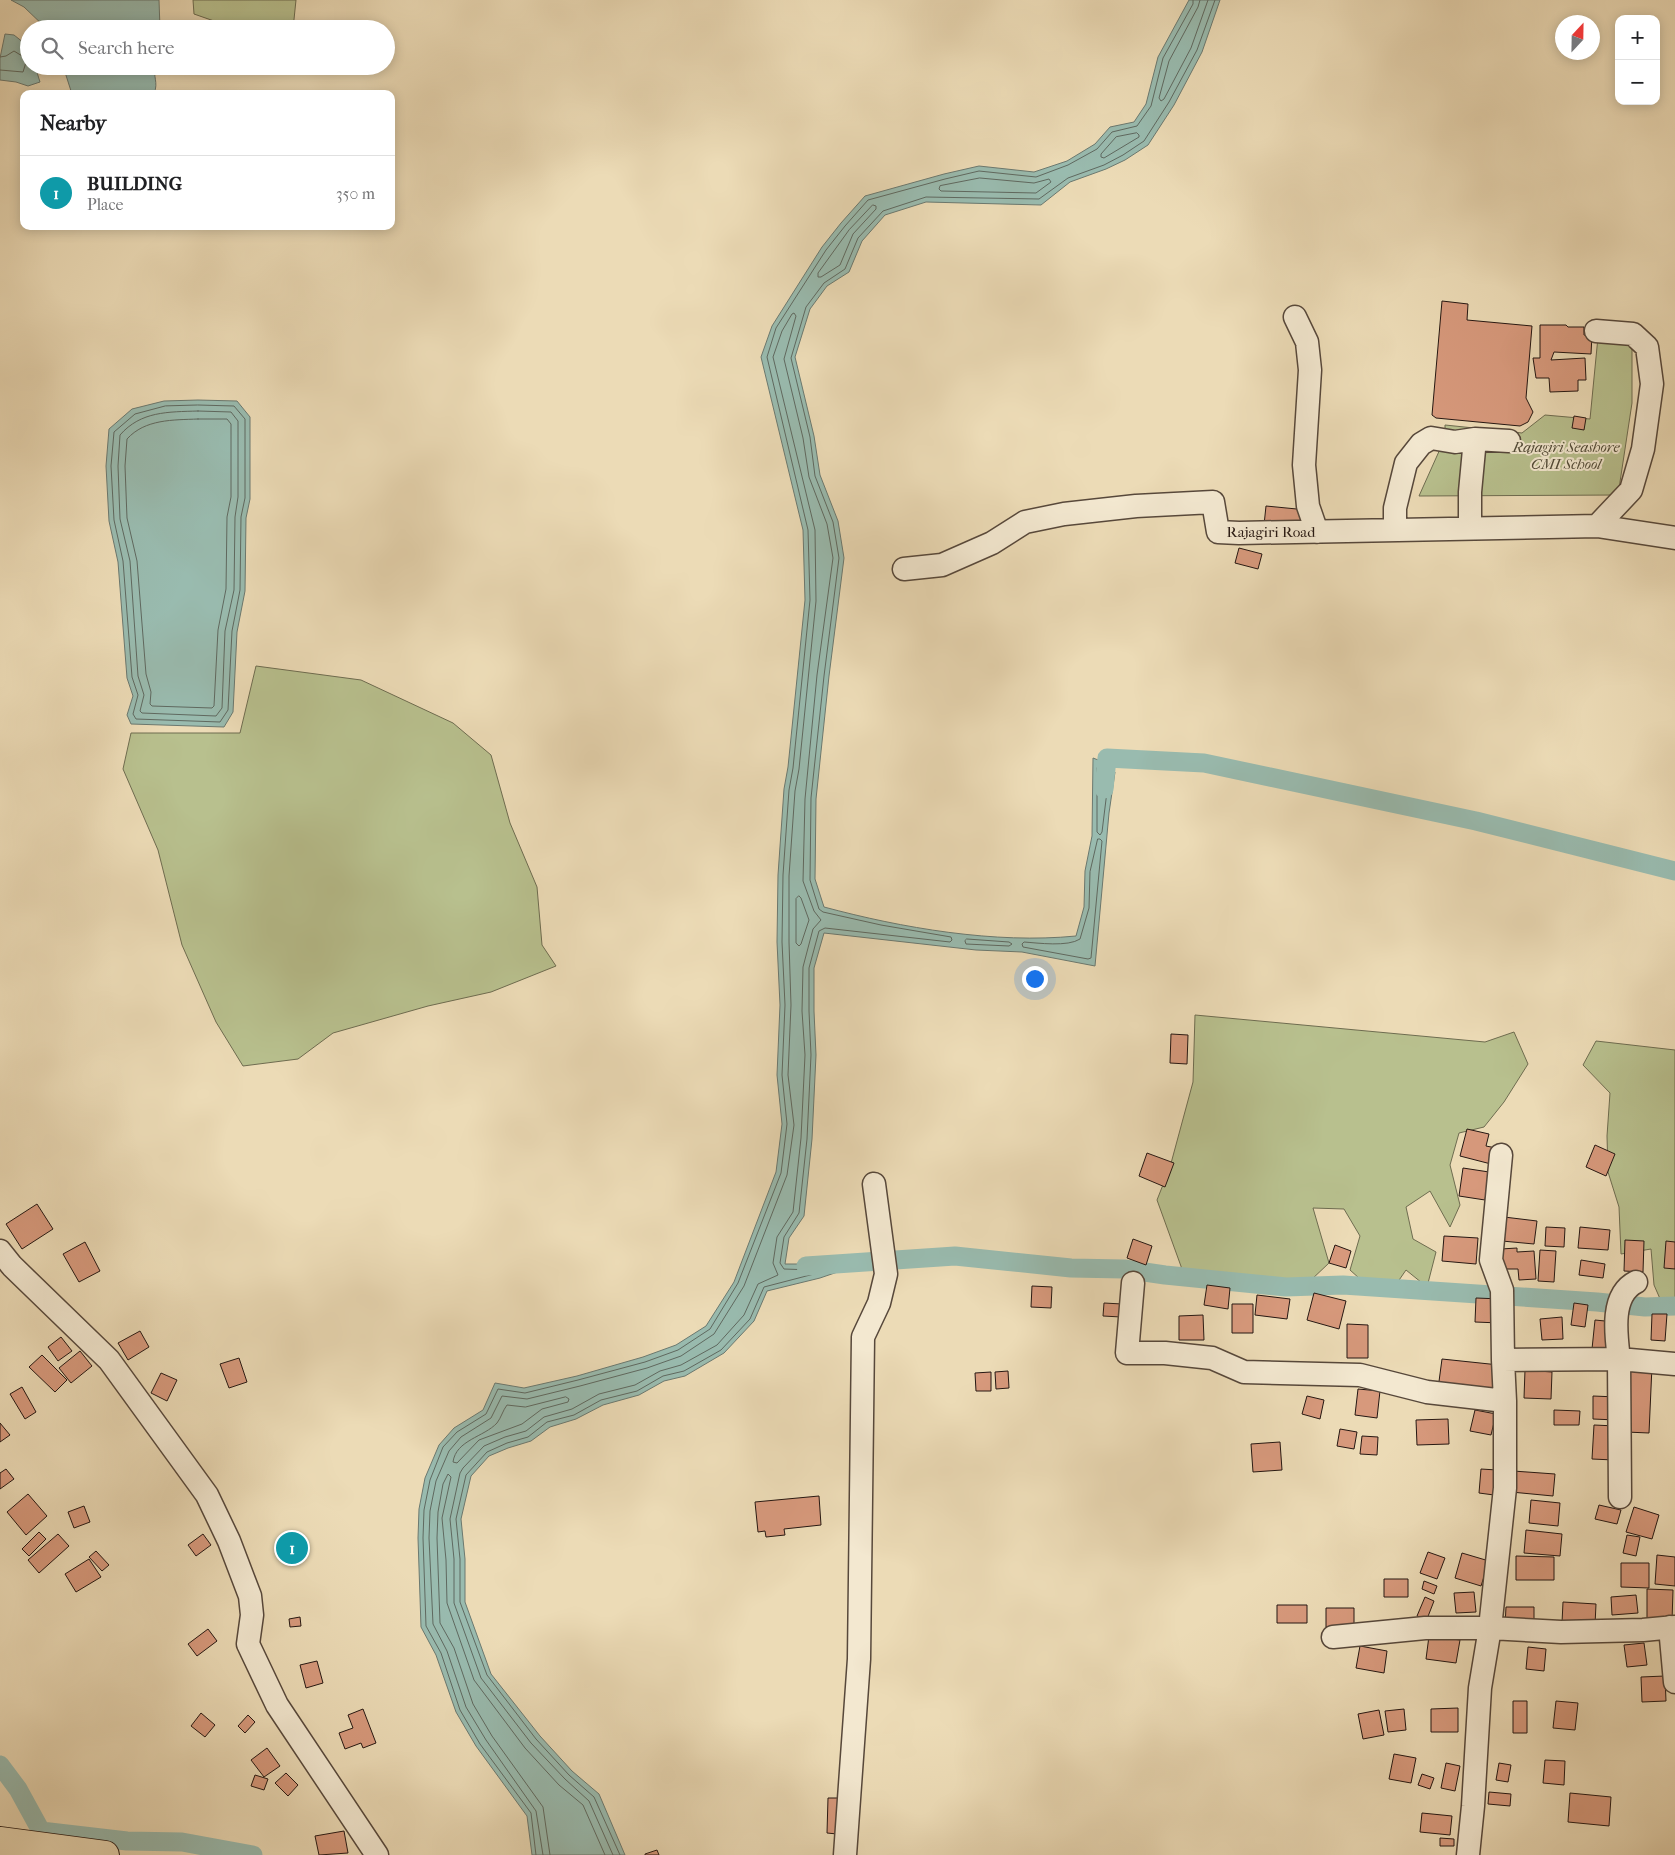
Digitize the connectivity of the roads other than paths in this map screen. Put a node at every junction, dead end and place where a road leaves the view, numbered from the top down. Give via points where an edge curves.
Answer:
1 (1296, 317) dead end
2 (1596, 331) dead end
3 (1476, 439) junction
4 (1509, 442) dead end
5 (1597, 526) junction
6 (1470, 528) junction
7 (1395, 530) junction
8 (1317, 532) junction
9 (1675, 538) edge
10 (904, 569) dead end
11 (1501, 1155) dead end
12 (874, 1184) dead end
13 (0, 1251) edge
14 (1133, 1283) dead end
15 (1625, 1298) dead end
16 (1619, 1359) junction
17 (1503, 1360) junction
18 (1675, 1364) edge
19 (1505, 1401) junction
20 (1620, 1497) dead end
21 (1673, 1627) edge
22 (1490, 1628) junction
23 (1333, 1637) dead end
24 (1675, 1682) edge
25 (0, 1841) edge
26 (74, 1853) edge
27 (105, 1855) edge
28 (377, 1855) edge
29 (844, 1855) edge
30 (1468, 1855) edge

1 - 8 street via 1307,342 1310,370 1304,464 1308,506
2 - 5 street via 1633,334 1647,347 1652,384 1643,449 1631,490
3 - 4 street
3 - 6 street
3 - 7 street via 1455,442 1431,438 1421,444 1406,464 1394,508
5 - 6 street, Rajagiri Road
5 - 9 street, Rajagiri Road
6 - 7 street, Rajagiri Road
7 - 8 street, Rajagiri Road
8 - 10 street, Rajagiri Road via 1218,532 1213,502 1136,506 1025,522 992,543 942,565
11 - 17 street via 1491,1260 1502,1296
12 - 29 street via 886,1274 879,1303 863,1337 858,1659
13 - 28 street via 109,1360 207,1495 250,1596 252,1615 248,1644 260,1671 277,1706
14 - 19 street via 1127,1353 1212,1358 1244,1372 1360,1375 1427,1392
15 - 16 street via 1617,1340
16 - 17 street
16 - 18 street
16 - 20 street
17 - 19 street
19 - 22 street via 1505,1488
21 - 22 street via 1561,1632
21 - 24 street
22 - 23 street via 1425,1628
22 - 30 street via 1480,1688
25 - 26 main road
26 - 27 main road

